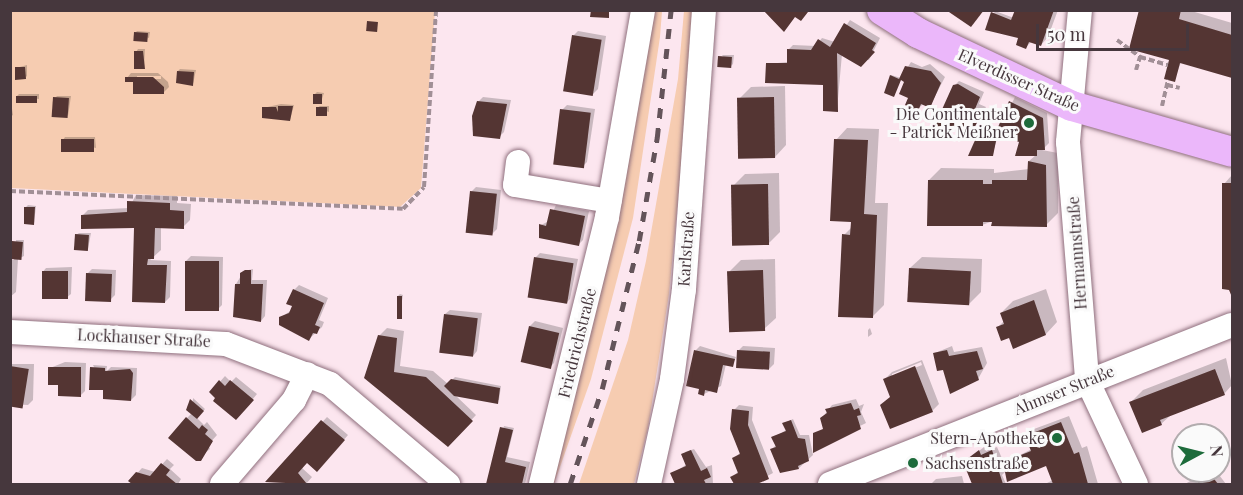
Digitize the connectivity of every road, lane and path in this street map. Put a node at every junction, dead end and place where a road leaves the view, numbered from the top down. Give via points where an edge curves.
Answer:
1 (436, 10) edge
2 (643, 10) edge
3 (704, 10) edge
4 (882, 10) edge
5 (1080, 10) edge
6 (919, 22) edge
7 (1117, 40) dead end
8 (1140, 57) junction
9 (1168, 65) dead end
10 (1137, 70) dead end
11 (1167, 85) dead end
12 (1180, 88) dead end
13 (1072, 106) junction
14 (1233, 152) edge
15 (518, 162) dead end
16 (10, 191) edge
17 (610, 201) junction
18 (1233, 325) edge
19 (10, 332) edge
20 (307, 374) junction
21 (1087, 380) junction
22 (222, 484) edge
23 (448, 484) edge
24 (541, 484) edge
25 (648, 484) edge
26 (830, 484) edge
27 (1136, 484) edge

1 - 16 path via 424,187 403,209
2 - 17 street, Friedrichstraße
3 - 25 street, Karlstraße via 684,289 672,379
4 - 6 main road, Elverdisser Straße
5 - 13 street, Hermannstraße
6 - 13 main road, Elverdisser Straße
7 - 8 path
8 - 9 path
8 - 10 path
11 - 12 path
13 - 14 main road, Elverdisser Straße
13 - 21 street, Hermannstraße via 1068,142
15 - 17 street via 515,185
17 - 24 street, Friedrichstraße
18 - 21 street, Ahmser Straße
19 - 20 street, Lockhauser Straße via 209,340
20 - 22 street via 294,400
20 - 23 street, Lockhauser Straße via 330,384
21 - 26 street, Ahmser Straße
21 - 27 street, Hermannstraße

